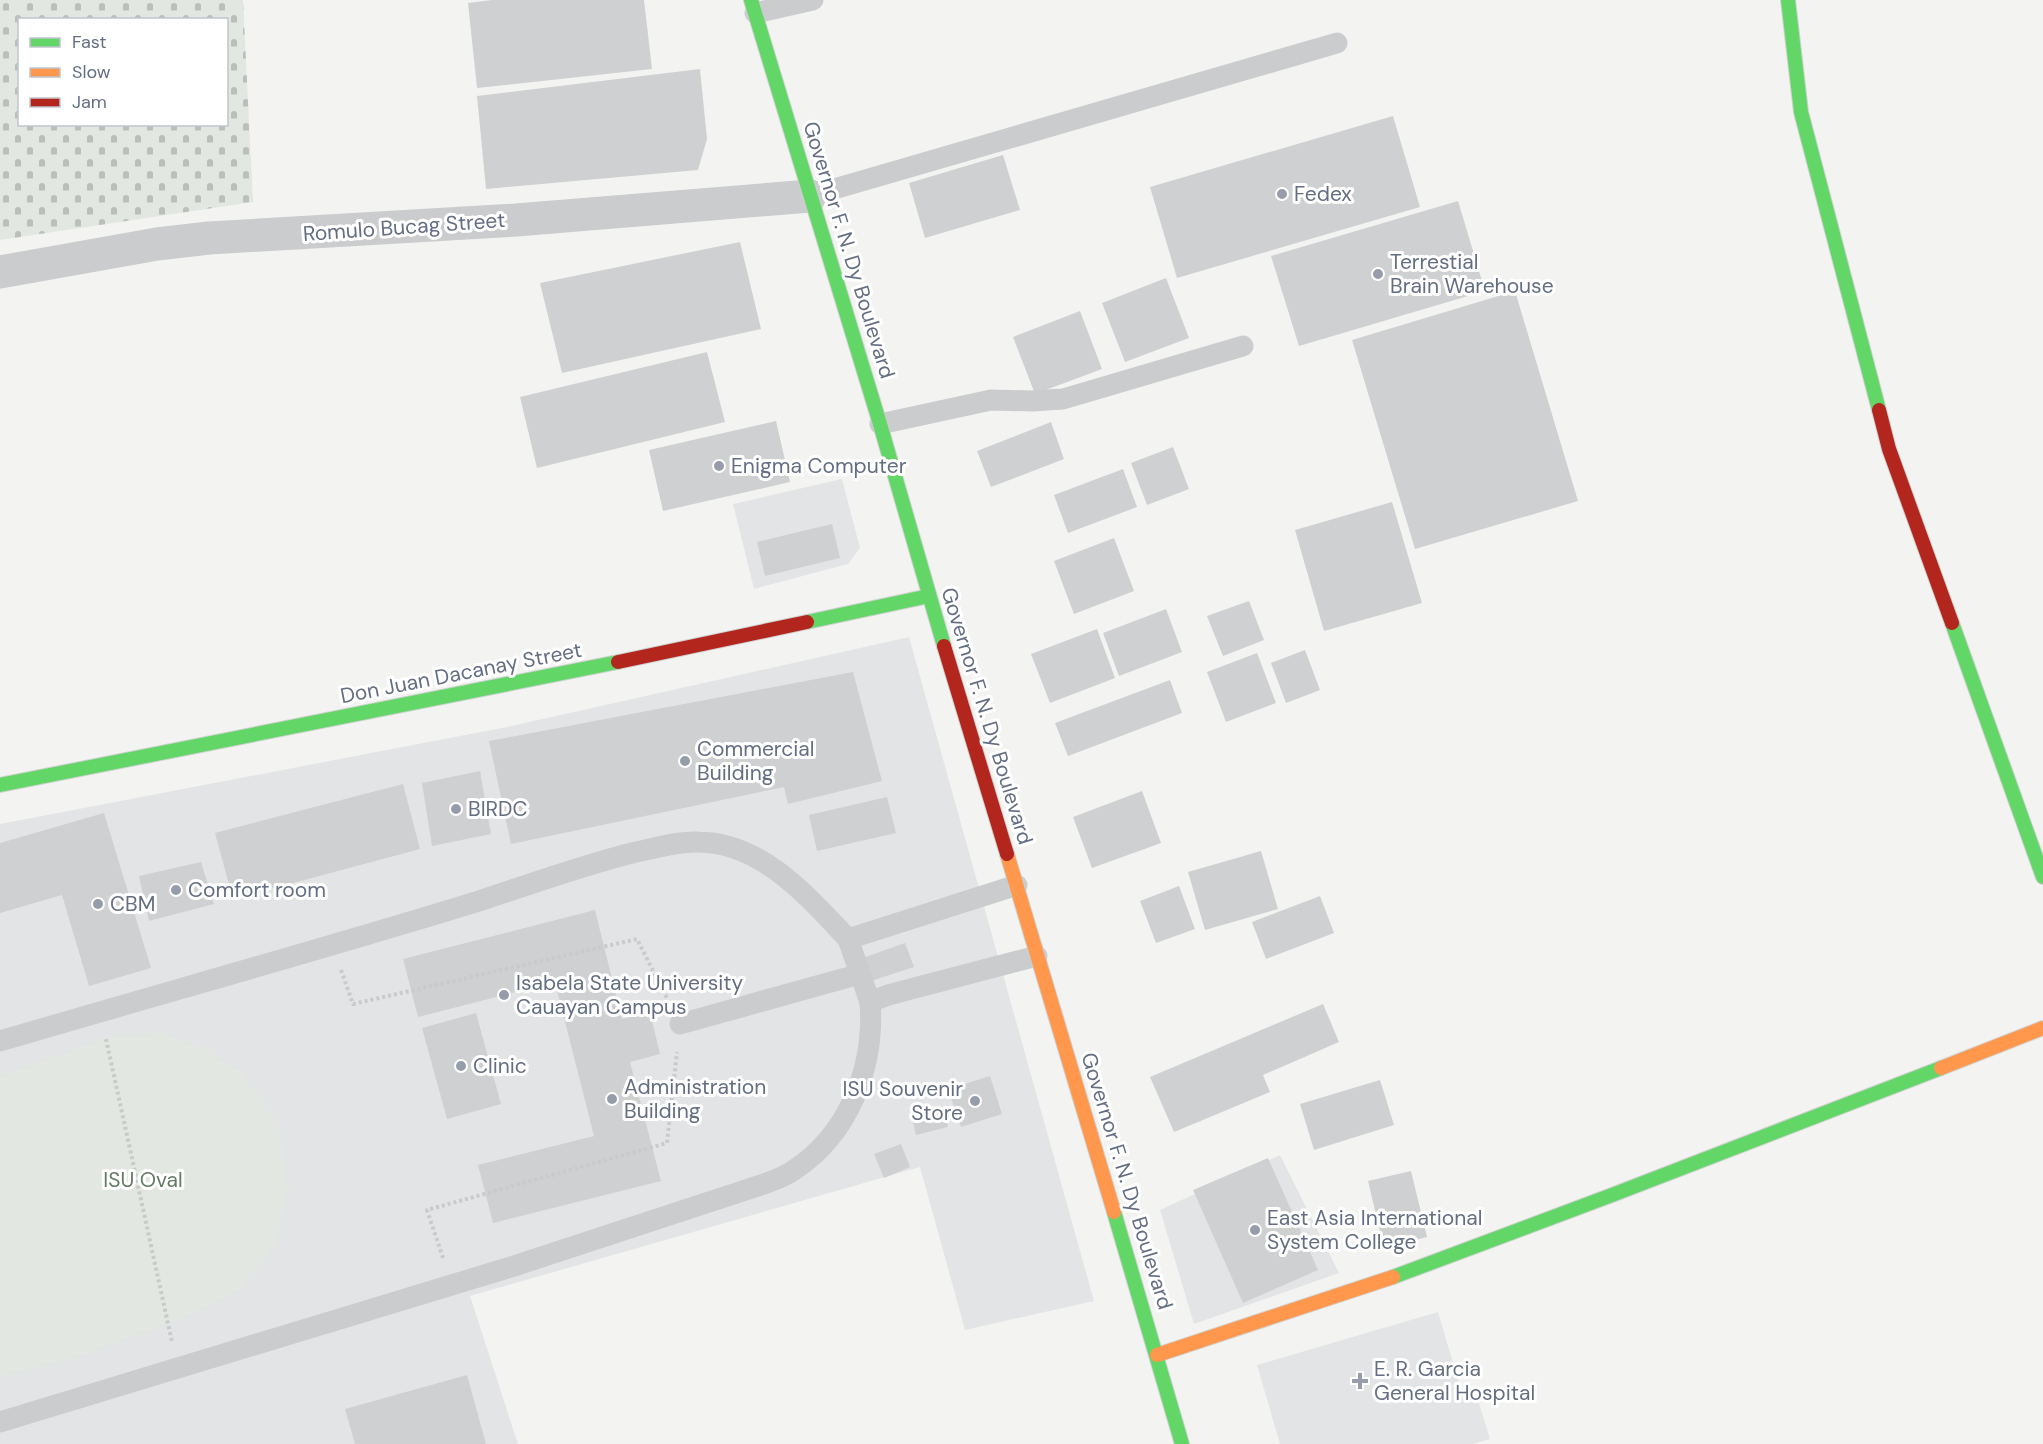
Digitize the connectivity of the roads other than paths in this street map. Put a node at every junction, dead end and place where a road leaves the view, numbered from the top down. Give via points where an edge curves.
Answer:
1 (813, 0) edge
2 (1788, 0) edge
3 (753, 7) edge
4 (1337, 43) dead end
5 (810, 196) junction
6 (0, 272) edge
7 (1243, 346) dead end
8 (880, 424) junction
9 (929, 596) junction
10 (0, 785) edge
11 (2043, 877) edge
12 (1017, 885) junction
13 (848, 939) junction
14 (1037, 956) junction
15 (860, 974) junction
16 (870, 1002) junction
17 (680, 1024) road end
18 (2043, 1028) edge
19 (0, 1041) edge
20 (1156, 1355) junction
21 (0, 1422) edge
22 (1182, 1444) edge

1 - 3 lane
2 - 11 main road via 1801,112 1889,449
3 - 5 main road, Governor F. N. Dy Boulevard
4 - 5 lane
5 - 6 street, Romulo Bucag Street via 516,220 209,238
5 - 8 main road, Governor F. N. Dy Boulevard
7 - 8 lane via 1063,399 991,400
8 - 9 main road, Governor F. N. Dy Boulevard
9 - 10 main road, Don Juan Dacanay Street via 505,686
9 - 12 main road, Governor F. N. Dy Boulevard
12 - 13 lane
12 - 14 main road, Governor F. N. Dy Boulevard
13 - 15 lane
13 - 19 lane via 801,891 753,856 699,842 664,846 597,862
14 - 16 lane
14 - 20 main road, Governor F. N. Dy Boulevard
15 - 16 lane
15 - 17 lane
16 - 21 lane via 866,1065 856,1098 819,1151 793,1171 761,1185 452,1284
18 - 20 main road via 1373,1284
20 - 22 main road, Governor F. N. Dy Boulevard

